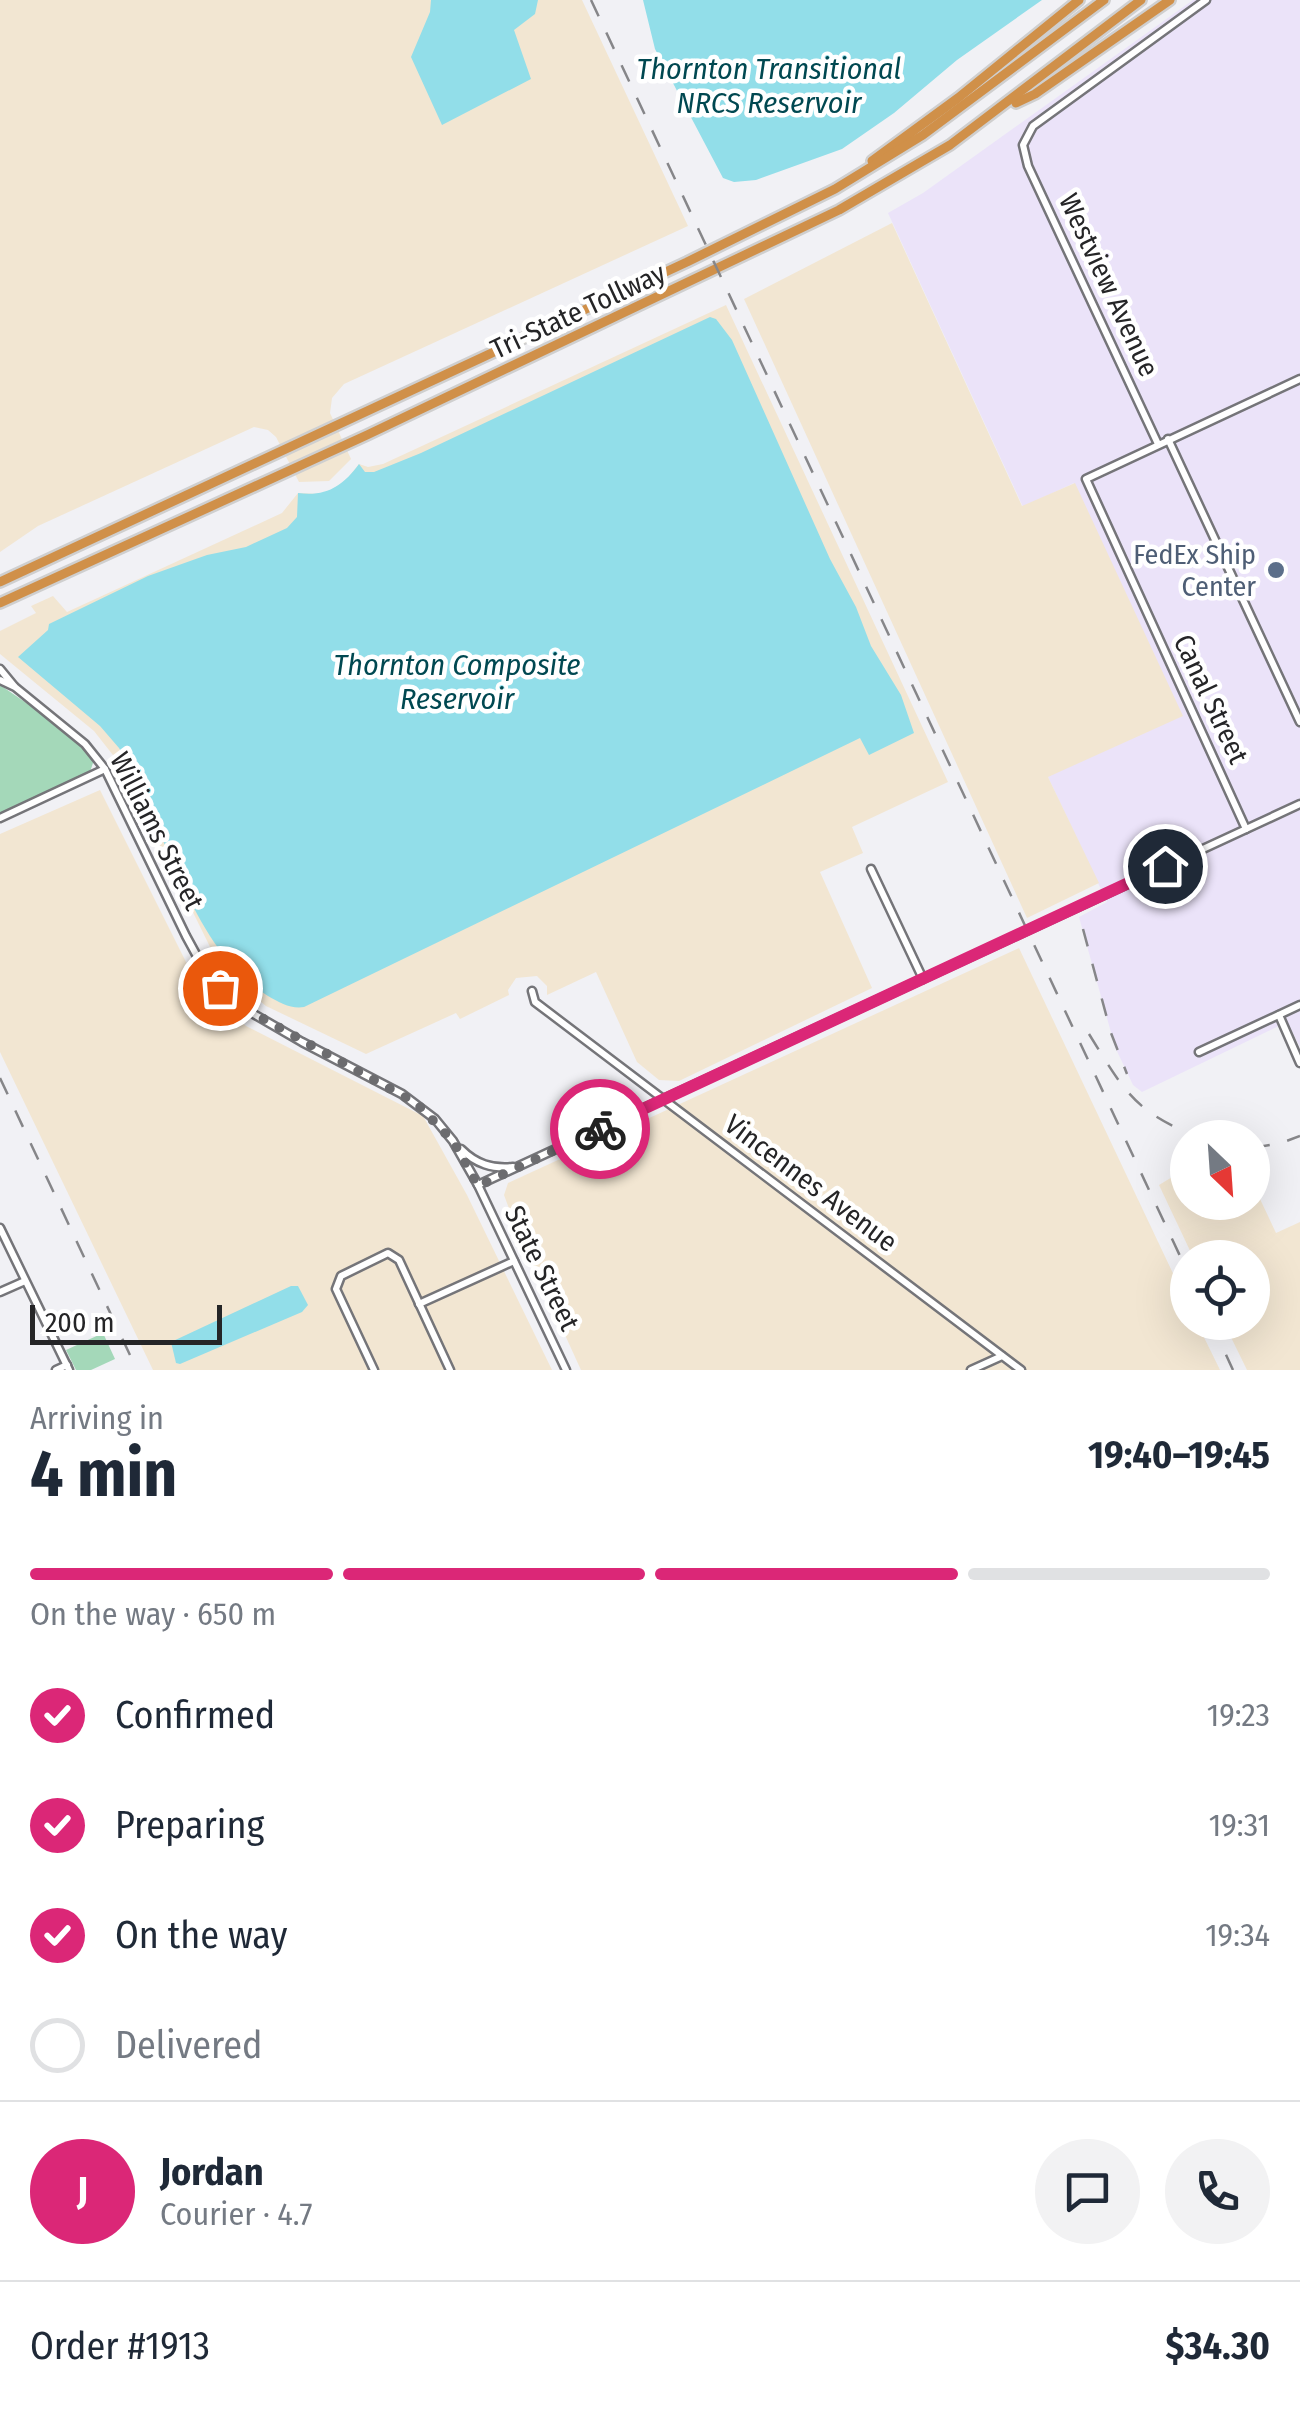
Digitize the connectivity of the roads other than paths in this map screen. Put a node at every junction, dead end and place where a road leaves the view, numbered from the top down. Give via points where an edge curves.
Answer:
1 (1079, 0) edge
2 (1104, 0) edge
3 (1141, 0) edge
4 (1170, 0) edge
5 (1206, 0) edge
6 (1000, 110) junction
7 (835, 189) junction
8 (1300, 379) edge
9 (1168, 439) junction
10 (1158, 444) junction
11 (0, 582) edge
12 (0, 604) edge
13 (0, 669) edge
14 (0, 680) edge
15 (15, 687) junction
16 (1300, 722) edge
17 (105, 769) junction
18 (1300, 804) edge
19 (0, 818) edge
20 (1246, 829) junction
21 (870, 869) dead end
22 (924, 979) junction
23 (532, 991) dead end
24 (1300, 1005) edge
25 (1279, 1015) junction
26 (1199, 1052) dead end
27 (1300, 1063) edge
28 (664, 1099) junction
29 (453, 1141) junction
30 (519, 1166) junction
31 (478, 1186) junction
32 (0, 1228) edge
33 (514, 1261) junction
34 (25, 1281) junction
35 (0, 1292) edge
36 (419, 1304) junction
37 (1002, 1356) junction
38 (68, 1368) edge
39 (56, 1370) edge
40 (374, 1370) edge
41 (450, 1370) edge
42 (566, 1370) edge
43 (972, 1370) edge
44 (1021, 1370) edge

1 - 7 highway
2 - 7 highway, Tri-State Tollway via 923,135
3 - 6 highway, Tri-State Tollway
4 - 6 highway via 1035,94
5 - 10 street, Westview Avenue via 1033,126 1023,145
6 - 12 highway, Tri-State Tollway via 839,210
7 - 11 highway, Tri-State Tollway
8 - 9 street
9 - 10 street
9 - 16 street
10 - 20 street, Canal Street via 1086,479
13 - 15 street, Williams Street
14 - 15 street, Williams Street
15 - 17 street, Williams Street
17 - 19 street
17 - 29 street, Williams Street via 186,936 220,988 286,1033 402,1094
18 - 20 street
20 - 22 street
21 - 22 street
22 - 28 street
23 - 28 street, Vincennes Avenue via 535,1002
24 - 25 street
25 - 26 street
25 - 27 street
28 - 30 street
28 - 37 street, Vincennes Avenue
29 - 30 street via 491,1168
29 - 31 street, Williams Street
30 - 31 street
31 - 33 street, State Street
32 - 34 street
33 - 36 street
33 - 42 street, State Street
34 - 35 street
34 - 38 street
36 - 40 street via 398,1260 388,1254 336,1282
36 - 41 street
37 - 43 street
37 - 44 street, Vincennes Avenue
38 - 39 street

